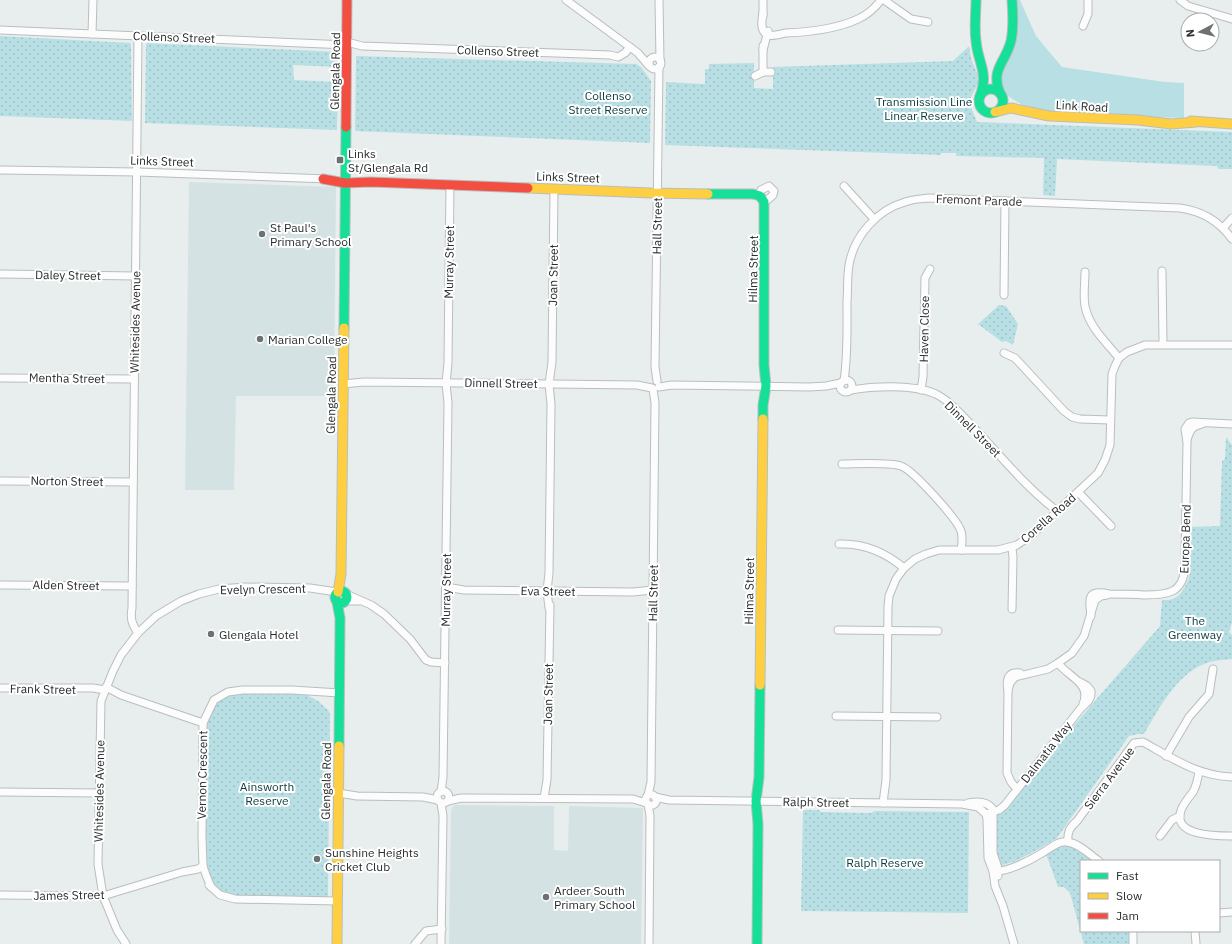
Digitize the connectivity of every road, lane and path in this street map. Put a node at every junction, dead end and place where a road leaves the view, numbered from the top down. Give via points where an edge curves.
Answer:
1 (93, 0) edge
2 (347, 0) edge
3 (566, 0) edge
4 (659, 0) edge
5 (762, 0) edge
6 (883, 0) edge
7 (976, 0) edge
8 (1012, 0) edge
9 (1088, 0) edge
10 (1180, 0) edge
11 (1232, 19) edge
12 (928, 22) dead end
13 (1084, 26) dead end
14 (0, 30) edge
15 (767, 33) junction
16 (92, 34) junction
17 (138, 36) junction
18 (347, 45) junction
19 (628, 46) junction
20 (655, 63) junction
21 (764, 72) junction
22 (771, 72) dead end
23 (755, 76) dead end
24 (1000, 94) junction
25 (980, 96) junction
26 (1024, 110) junction
27 (996, 112) junction
28 (1232, 124) edge
29 (0, 170) edge
30 (137, 172) junction
31 (323, 179) joint
32 (346, 180) junction
33 (450, 185) junction
34 (844, 186) dead end
35 (554, 189) junction
36 (657, 193) junction
37 (762, 198) joint
38 (1005, 201) junction
39 (1232, 218) edge
40 (874, 219) junction
41 (1224, 228) junction
42 (1232, 239) edge
43 (930, 269) dead end
44 (1162, 271) dead end
45 (1085, 272) dead end
46 (0, 274) edge
47 (136, 276) junction
48 (1004, 294) dead end
49 (1163, 344) junction
50 (1232, 345) edge
51 (1004, 353) dead end
52 (1119, 358) junction
53 (0, 378) edge
54 (134, 379) junction
55 (343, 382) junction
56 (448, 383) junction
57 (552, 384) junction
58 (846, 384) junction
59 (655, 385) junction
60 (764, 386) junction
61 (921, 390) junction
62 (1110, 420) junction
63 (1232, 424) edge
64 (842, 464) dead end
65 (0, 481) edge
66 (133, 482) junction
67 (1078, 492) junction
68 (1055, 513) junction
69 (1111, 526) dead end
70 (839, 544) dead end
71 (1012, 548) junction
72 (961, 550) junction
73 (904, 568) junction
74 (0, 585) edge
75 (132, 586) junction
76 (446, 590) junction
77 (549, 591) junction
78 (653, 592) junction
79 (341, 597) junction
80 (132, 608) junction
81 (1012, 609) dead end
82 (144, 627) junction
83 (838, 630) dead end
84 (888, 631) junction
85 (938, 631) dead end
86 (138, 633) junction
87 (1061, 662) junction
88 (445, 663) junction
89 (1213, 669) dead end
90 (0, 688) edge
91 (105, 691) junction
92 (340, 693) junction
93 (836, 716) dead end
94 (887, 717) junction
95 (937, 717) dead end
96 (203, 723) junction
97 (1166, 756) junction
98 (1199, 771) junction
99 (1232, 777) edge
100 (1019, 786) junction
101 (0, 792) edge
102 (99, 793) junction
103 (338, 796) junction
104 (443, 797) junction
105 (547, 798) junction
106 (651, 800) junction
107 (759, 801) junction
108 (886, 803) junction
109 (962, 804) junction
110 (993, 810) junction
111 (986, 814) junction
112 (1180, 816) junction
113 (1160, 836) dead end
114 (1232, 836) edge
115 (1069, 838) junction
116 (1098, 860) edge
117 (201, 866) junction
118 (997, 870) junction
119 (0, 895) edge
120 (103, 896) junction
121 (337, 901) junction
122 (1220, 912) edge
123 (1232, 912) edge
124 (441, 932) junction
125 (1133, 932) edge
126 (1195, 932) edge
127 (126, 944) edge
128 (336, 944) edge
129 (415, 944) edge
130 (441, 944) edge
131 (649, 944) edge
132 (757, 944) edge
133 (1014, 944) edge
134 (1133, 944) edge
135 (1196, 944) edge

1 - 16 street
2 - 18 street, Glengala Road
3 - 19 street
4 - 20 street via 659,43
5 - 15 street
6 - 12 street via 911,19
6 - 15 street via 863,16 850,22 807,32
7 - 25 street via 976,45 985,77
8 - 24 street via 1011,44 998,68 996,78
9 - 13 street via 1088,14
10 - 11 street via 1188,6
14 - 16 street, Collenso Street
15 - 21 street via 763,50
16 - 17 street, Collenso Street
17 - 18 street, Collenso Street
17 - 30 street, Whitesides Avenue
18 - 19 street, Collenso Street via 615,57 621,57
18 - 32 street, Glengala Road
19 - 20 street
20 - 36 street, Hall Street via 658,85
21 - 22 street
21 - 23 street
24 - 25 street via 995,90 989,90
24 - 26 street, Link Road
24 - 27 street via 1003,101
25 - 27 street via 979,103 982,109 987,113
26 - 27 street, Link Road via 1007,108
26 - 28 street, Link Road via 1049,116 1171,124
29 - 30 street, Links Street
30 - 31 street, Links Street
30 - 47 street, Whitesides Avenue
31 - 32 street, Links Street
32 - 33 street, Links Street
32 - 55 street, Glengala Road
33 - 35 street, Links Street
33 - 56 street, Murray Street
34 - 40 street
35 - 36 street, Links Street
35 - 57 street, Joan Street
36 - 37 street, Links Street
36 - 59 street, Hall Street
37 - 60 street, Hilma Street
38 - 40 street, Fremont Parade via 929,198 896,205
38 - 41 street, Fremont Parade via 1180,208 1213,219
38 - 48 street
39 - 41 street
40 - 58 street, Fremont Parade via 853,249 849,265
41 - 42 street, Fremont Parade
43 - 61 street, Haven Close via 925,278
44 - 49 street
45 - 52 street via 1085,305 1088,318
46 - 47 street, Daley Street
47 - 54 street, Whitesides Avenue
49 - 50 street
49 - 52 street via 1136,347
51 - 62 street via 1014,358 1064,412 1080,419
52 - 62 street, Corella Road via 1112,374
53 - 54 street, Mentha Street
54 - 66 street, Whitesides Avenue
55 - 56 street, Dinnell Street
55 - 79 street, Glengala Road
56 - 57 street, Dinnell Street
56 - 76 street, Murray Street
57 - 59 street, Dinnell Street
57 - 77 street, Joan Street
58 - 60 street, Dinnell Street
58 - 61 street, Dinnell Street
59 - 60 street, Dinnell Street
59 - 78 street, Hall Street
60 - 107 street, Hilma Street
61 - 68 street, Dinnell Street via 935,394 954,407
62 - 67 street, Corella Road via 1110,446 1105,460 1098,472
63 - 87 street, Europa Bend via 1205,424 1193,427 1189,433 1183,580 1175,590 1165,594 1101,596 1096,600 1080,642
64 - 72 street via 901,466 910,472 957,523 962,534
65 - 66 street, Norton Street
66 - 75 street, Whitesides Avenue
67 - 68 street, Corella Road
67 - 69 street
68 - 71 street, Corella Road via 1025,541
70 - 73 street via 874,549
71 - 72 street, Corella Road
71 - 81 street
72 - 73 street, Corella Road via 939,550 926,554
73 - 84 street, Corella Road via 889,596
74 - 75 street, Alden Street
75 - 80 street, Whitesides Avenue
76 - 77 street, Eva Street
76 - 88 street, Murray Street
77 - 78 street, Eva Street
77 - 105 street, Joan Street
78 - 106 street, Hall Street
79 - 82 street, Evelyn Crescent via 310,588 236,588 210,591 172,606
79 - 88 street, Evelyn Crescent via 361,601 376,609 396,624 426,660
79 - 92 street, Glengala Road
80 - 82 street, Whitesides Avenue via 135,619
80 - 86 street, Whitesides Avenue via 131,621
82 - 86 street, Evelyn Crescent
83 - 84 street
84 - 85 street
84 - 94 street, Corella Road
86 - 91 street, Evelyn Crescent via 121,655
87 - 100 street, Dalmatia Way via 1085,690 1082,708
87 - 100 street, Europa Bend via 1042,671 1025,674 1015,672 1008,676 1006,769 1008,777
88 - 104 street, Murray Street
89 - 97 street via 1209,694 1189,717
90 - 91 street, Frank Street via 98,688
91 - 96 street, Frank Street
91 - 102 street, Whitesides Avenue via 101,707
92 - 96 street, Vernon Crescent via 292,690 228,692 214,700
92 - 103 street, Glengala Road
93 - 94 street
94 - 95 street
94 - 108 street, Corella Road
96 - 117 street, Vernon Crescent
97 - 98 street, Sierra Avenue
97 - 115 street, Sierra Avenue via 1143,742 1134,743 1077,820
98 - 99 street, Sierra Avenue
98 - 112 street via 1196,785
100 - 110 street, Dalmatia Way
101 - 102 street
102 - 120 street, Whitesides Avenue via 98,864
103 - 104 street, Ralph Street
103 - 121 street, Glengala Road
104 - 105 street, Ralph Street
104 - 124 street, Murray Street
105 - 106 street, Ralph Street
106 - 107 street, Ralph Street
106 - 131 street, Hall Street
107 - 108 street, Ralph Street
107 - 132 street, Hilma Street
108 - 109 street, Ralph Street
109 - 110 street, Ralph Street via 979,801 988,804
109 - 111 street, Ralph Street via 978,807
110 - 111 street, Dalmatia Way
110 - 118 street via 993,853
111 - 118 street via 988,858
112 - 113 street via 1172,820
112 - 114 street via 1185,826 1194,832 1206,836
115 - 116 street
115 - 118 street via 1019,864
117 - 120 street, James Street
117 - 121 street, Vernon Crescent via 211,887 225,897 239,900
118 - 133 street via 994,883
119 - 120 street, James Street
120 - 127 street, Whitesides Avenue via 117,930
121 - 128 street, Glengala Road
122 - 123 street
124 - 129 street via 423,934
124 - 130 street, Murray Street
125 - 134 street
126 - 135 street

